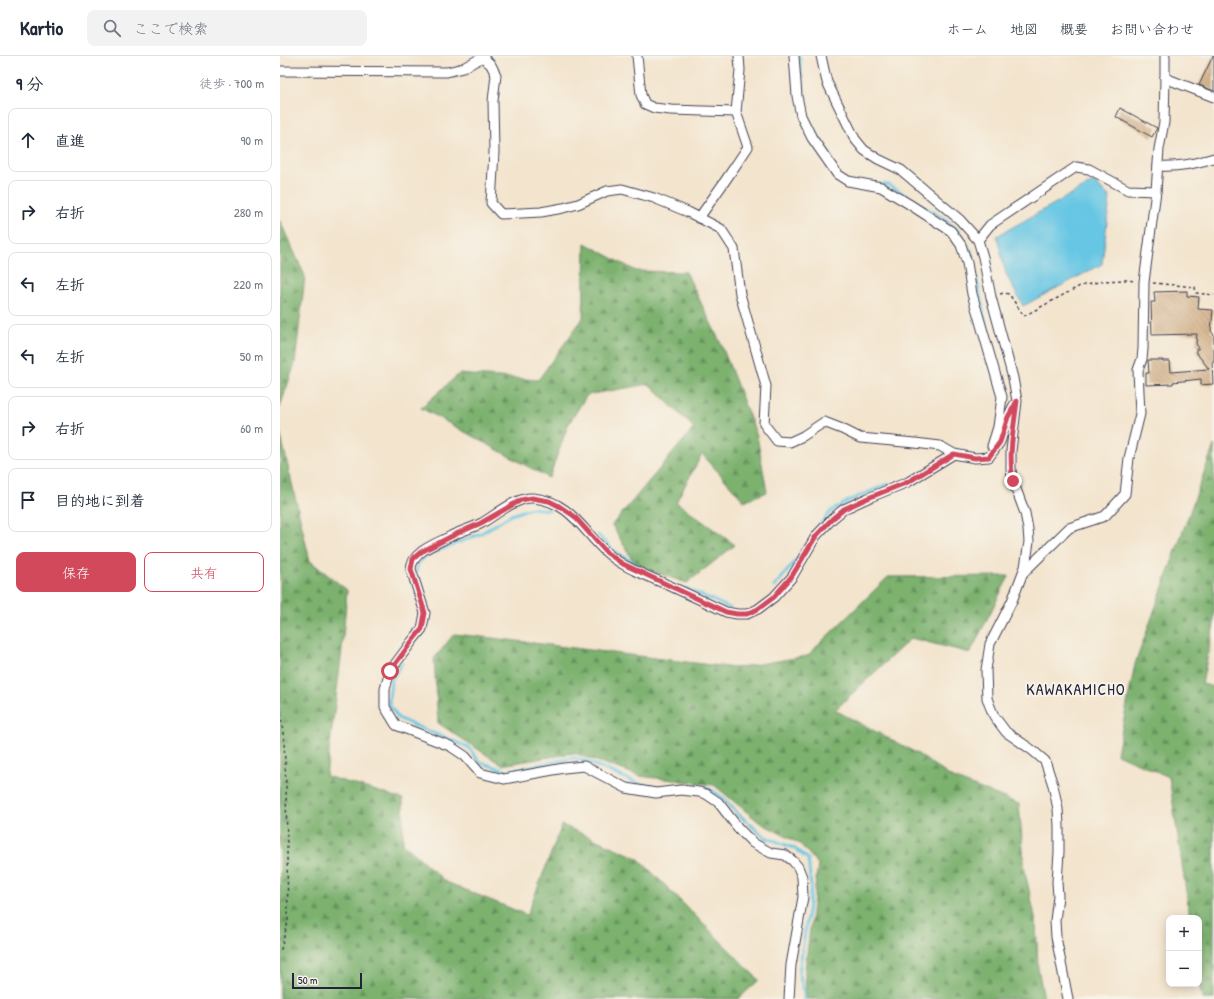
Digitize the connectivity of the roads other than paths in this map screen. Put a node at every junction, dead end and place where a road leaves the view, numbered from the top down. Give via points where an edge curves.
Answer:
1 (637, 56) edge
2 (739, 56) edge
3 (794, 56) edge
4 (821, 56) edge
5 (1165, 56) edge
6 (483, 57) edge
7 (280, 71) edge
8 (1165, 78) junction
9 (1214, 97) edge
10 (736, 112) junction
11 (1214, 158) edge
12 (1158, 166) junction
13 (1156, 191) junction
14 (699, 218) junction
15 (978, 240) junction
16 (1017, 401) junction
17 (954, 454) junction
18 (989, 457) junction
19 (1022, 574) junction
20 (789, 999) edge
21 (1068, 999) edge

1 - 10 street via 640,95 645,104 671,110
2 - 10 street
3 - 18 street via 801,116 812,138 837,174 848,181 880,187 951,231 961,245 972,294 1002,397 998,427
4 - 15 street via 827,82 855,139 864,150 901,170 960,220
5 - 8 street
6 - 7 street via 463,68 447,72
6 - 14 street via 492,65 496,75 491,203 501,214 563,208 607,191 622,189 654,198
8 - 9 street
8 - 12 street via 1164,122
10 - 14 street via 748,147
11 - 12 street via 1176,167
12 - 13 street
13 - 15 street via 1128,190 1089,169 1076,167 990,225
13 - 19 street via 1144,282 1143,349 1138,370 1140,414 1129,458 1126,494 1105,516 1069,528
14 - 17 street via 721,229 734,249 740,294 766,386 764,424 777,441 790,442 824,422 860,438 940,446
15 - 16 street via 1014,378
16 - 18 street via 1008,417 1000,442
16 - 19 street via 1011,470 1028,530 1027,559
17 - 18 street via 975,458
17 - 20 street via 908,482 844,509 816,536 792,576 774,597 747,614 726,612 623,564 607,553 574,516 549,501 532,498 521,500 421,552 413,559 411,565 425,613 422,629 390,671 385,689 385,707 396,724 450,746 465,756 480,773 504,779 584,766 626,788 656,793 681,790 699,792 718,802 753,843 771,853 785,855 798,867 802,876 802,897 791,965
19 - 21 street via 1011,604 990,644 986,670 987,694 994,716 1006,732 1045,761 1054,785 1059,826 1056,937

